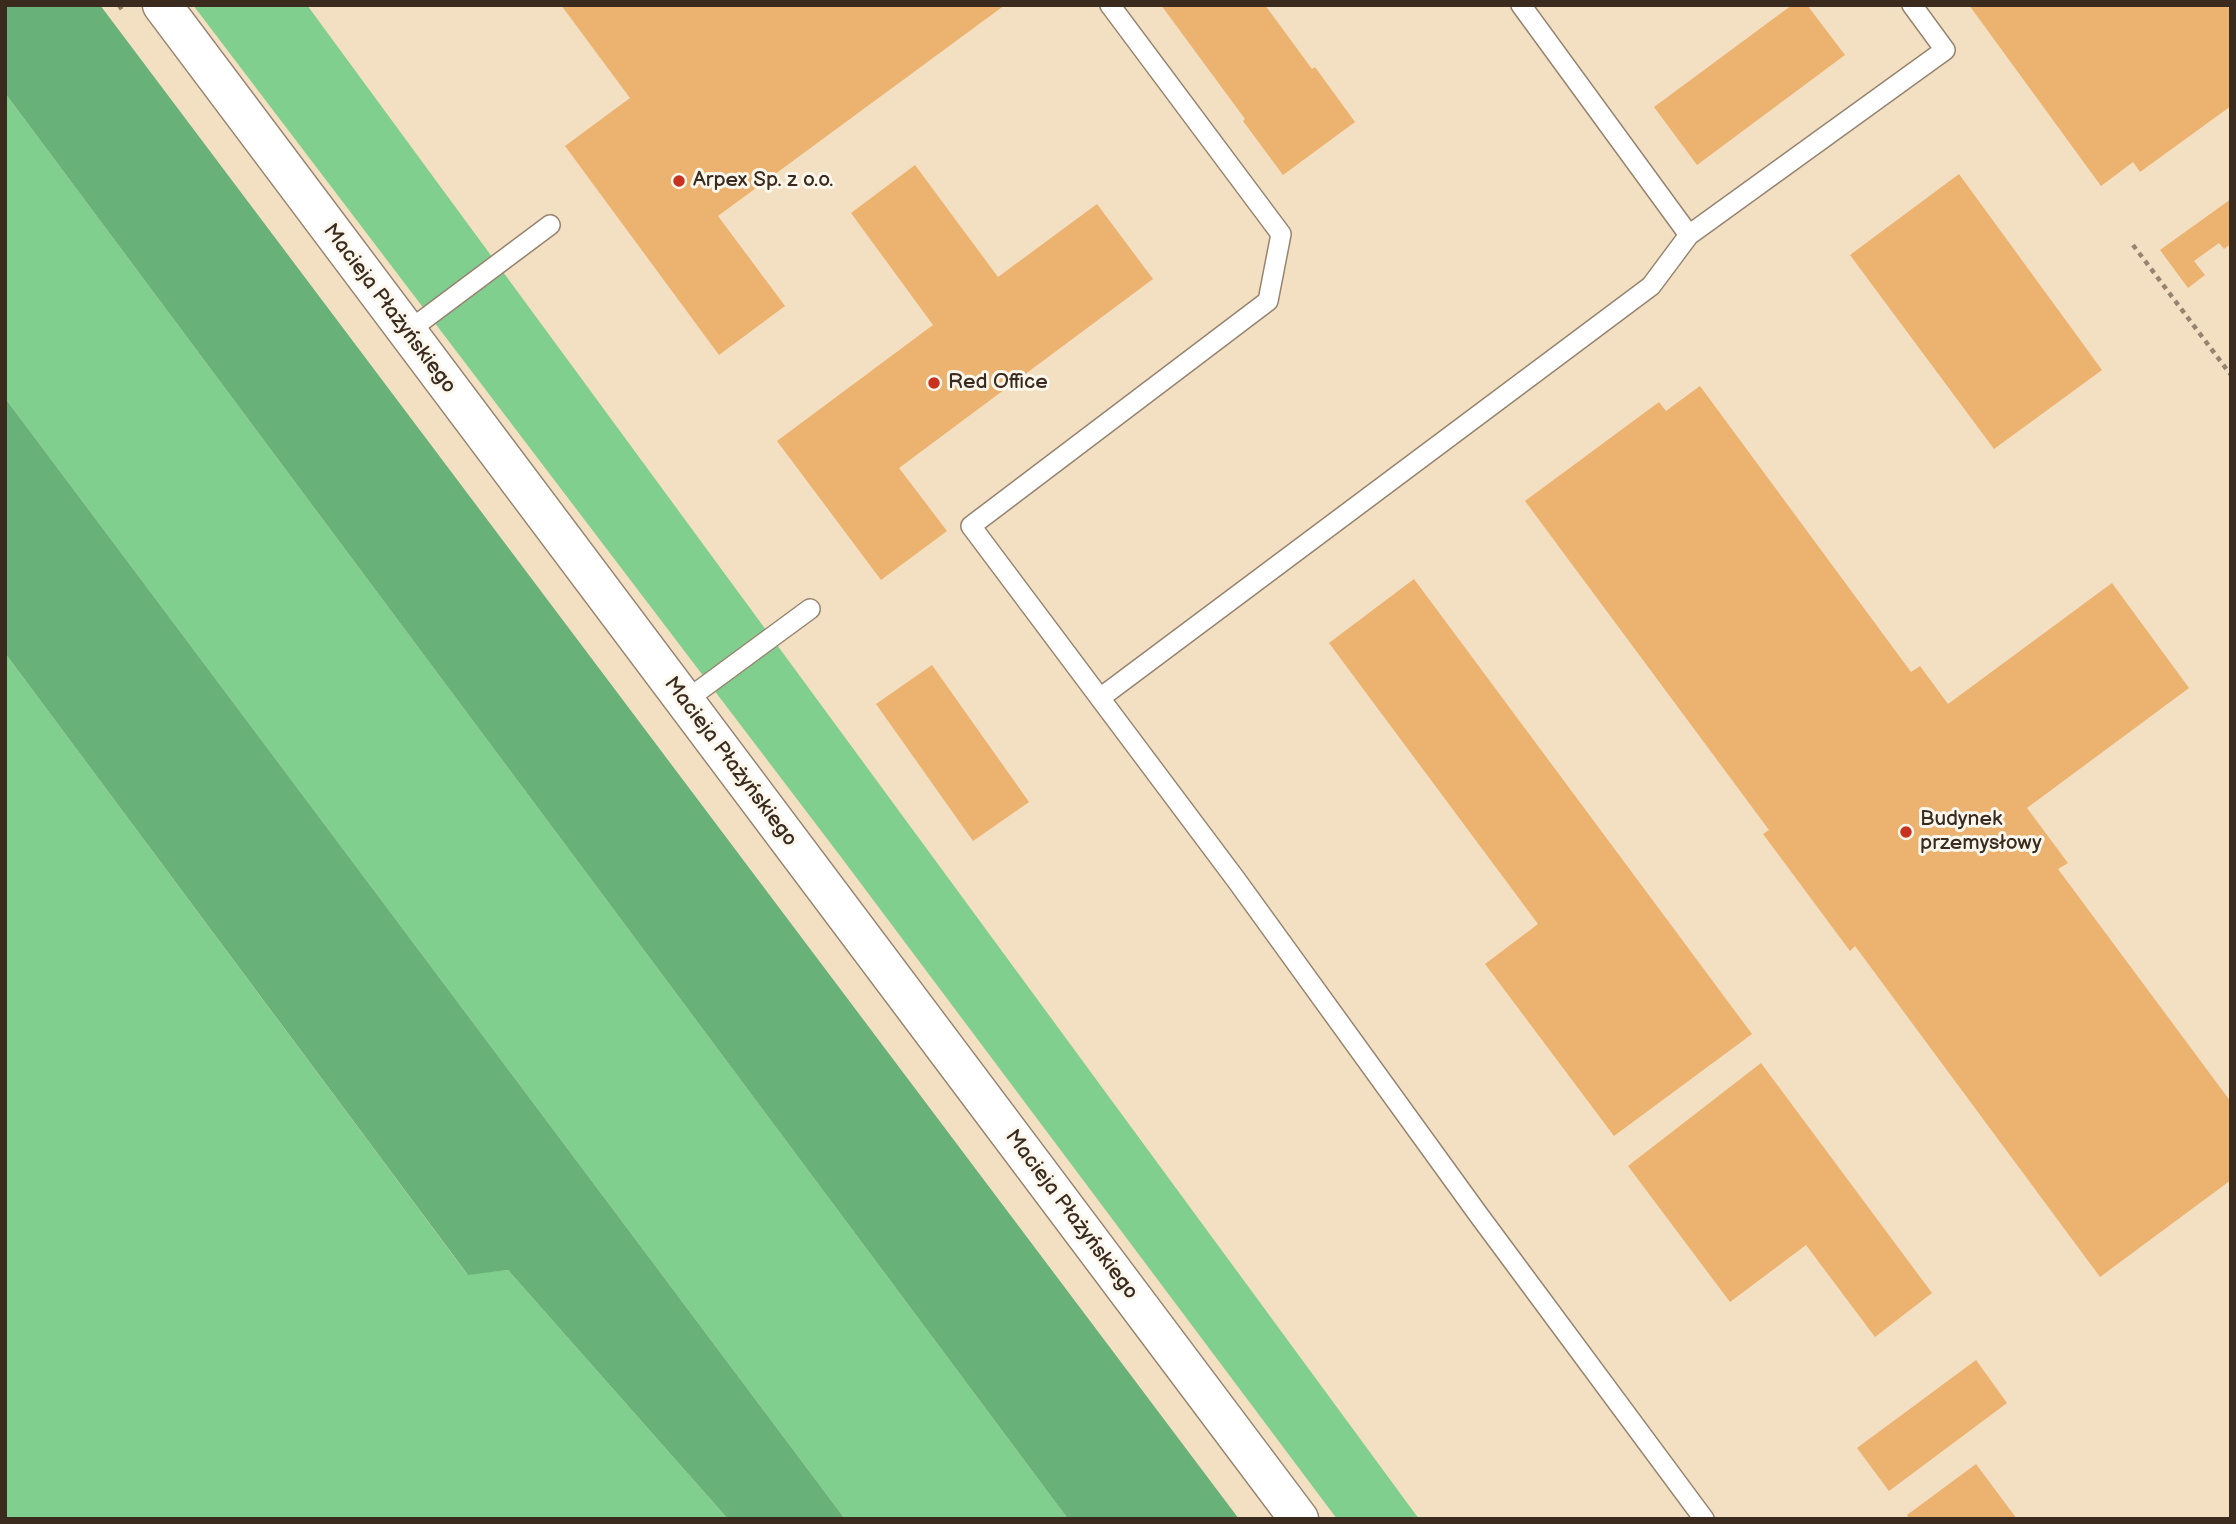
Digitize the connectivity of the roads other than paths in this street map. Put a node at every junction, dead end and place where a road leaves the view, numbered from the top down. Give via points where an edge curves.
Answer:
1 (162, 5) edge
2 (1110, 5) edge
3 (1521, 5) edge
4 (1912, 5) edge
5 (550, 225) dead end
6 (1689, 234) junction
7 (407, 332) junction
8 (810, 609) dead end
9 (1100, 698) junction
10 (685, 701) junction
11 (1299, 1519) edge
12 (1704, 1519) edge

1 - 7 street, Macieja Płażyńskiego
2 - 9 lane via 1281,234 1268,301 971,526
3 - 6 lane
4 - 6 lane via 1945,50
5 - 7 lane
6 - 9 lane via 1651,286
7 - 10 street, Macieja Płażyńskiego
8 - 10 lane
9 - 12 lane
10 - 11 street, Macieja Płażyńskiego

